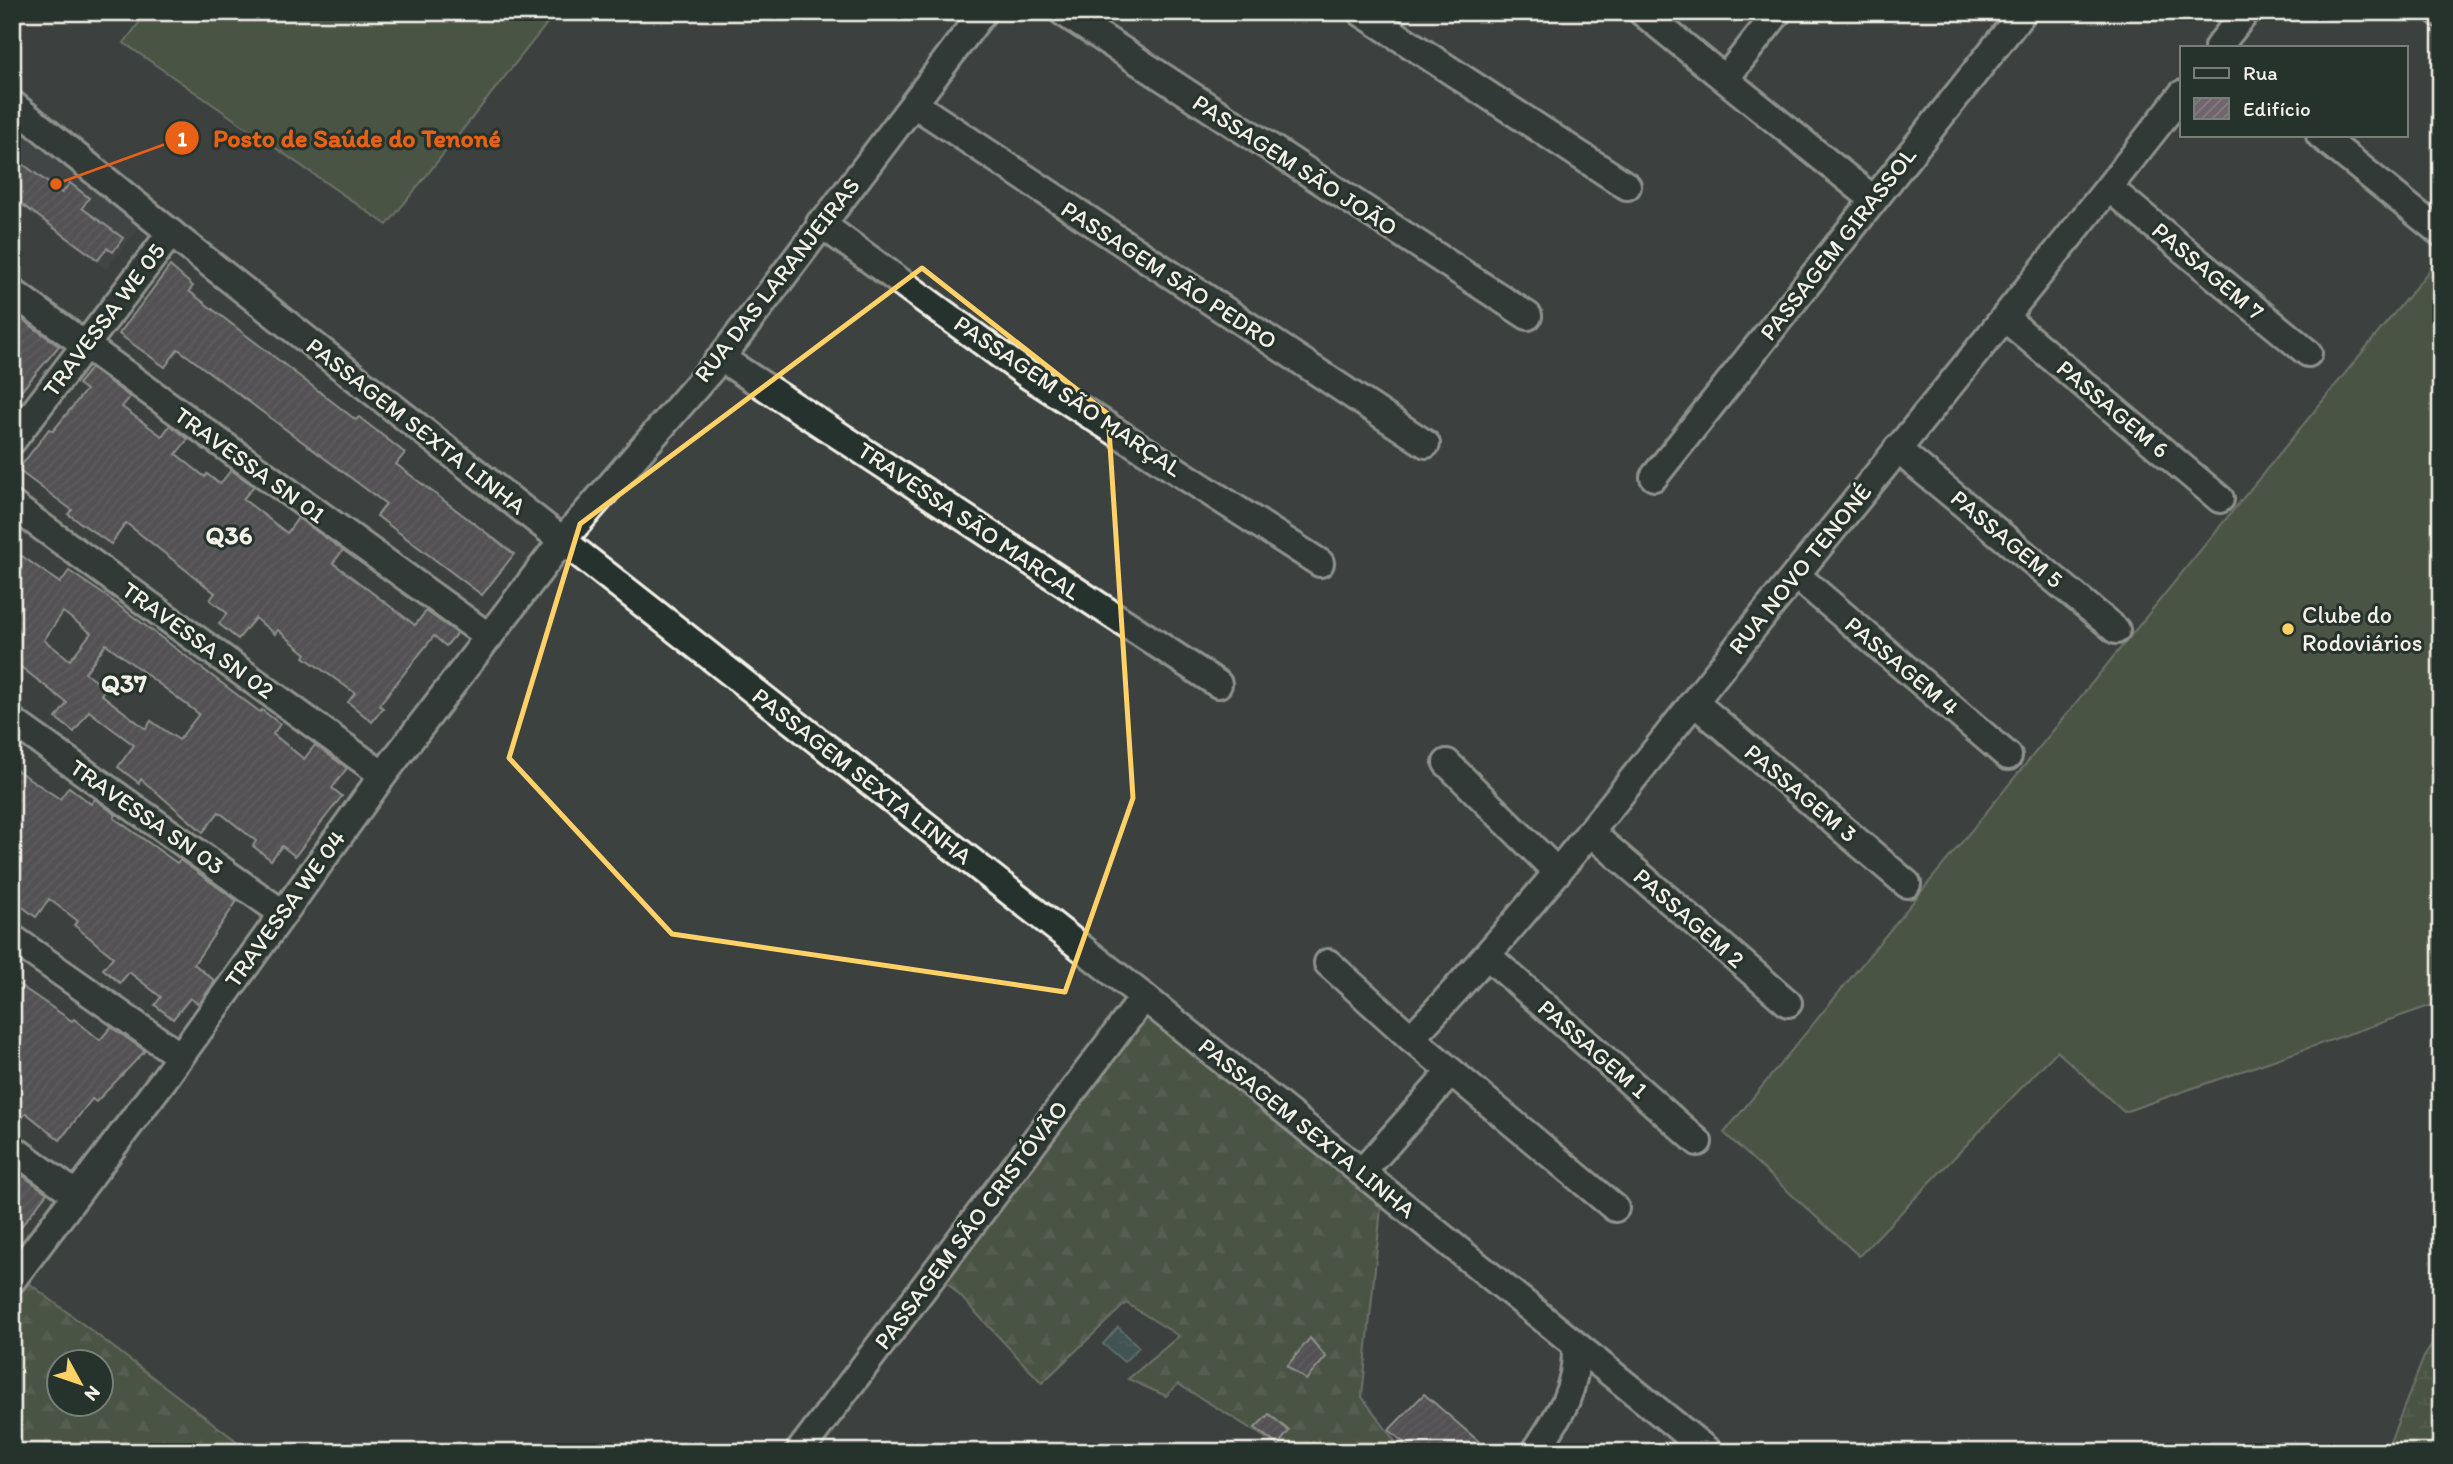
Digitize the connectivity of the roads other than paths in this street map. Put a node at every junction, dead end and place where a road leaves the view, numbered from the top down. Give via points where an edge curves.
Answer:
1 (984, 12) edge
2 (1063, 12) edge
3 (1361, 12) edge
4 (1642, 12) edge
5 (1778, 12) edge
6 (2023, 12) edge
7 (2246, 12) edge
8 (2219, 46) edge
9 (1724, 79) junction
10 (2180, 97) edge
11 (12, 104) edge
12 (914, 104) junction
13 (2321, 136) edge
14 (1627, 186) dead end
15 (2109, 187) junction
16 (1873, 199) junction
17 (820, 223) junction
18 (171, 233) junction
19 (2441, 233) edge
20 (12, 292) edge
21 (1528, 316) dead end
22 (2006, 319) junction
23 (84, 345) junction
24 (2308, 354) dead end
25 (721, 358) junction
26 (12, 441) edge
27 (1426, 444) dead end
28 (1897, 449) junction
29 (1654, 477) dead end
30 (2220, 499) dead end
31 (12, 505) edge
32 (562, 541) junction
33 (1320, 563) dead end
34 (1796, 575) junction
35 (2116, 630) dead end
36 (489, 637) junction
37 (1218, 684) dead end
38 (1694, 702) junction
39 (12, 721) edge
40 (2008, 756) dead end
41 (1447, 763) dead end
42 (383, 775) junction
43 (1591, 833) junction
44 (1557, 872) junction
45 (1908, 884) dead end
46 (282, 913) junction
47 (12, 938) edge
48 (1489, 957) junction
49 (1328, 963) dead end
50 (1144, 997) junction
51 (1788, 1003) dead end
52 (1410, 1038) junction
53 (180, 1056) junction
54 (1451, 1072) junction
55 (1698, 1142) dead end
56 (12, 1148) edge
57 (1362, 1172) junction
58 (75, 1194) junction
59 (1615, 1208) dead end
60 (12, 1280) edge
61 (1576, 1347) junction
62 (799, 1452) edge
63 (1535, 1452) edge
64 (1709, 1452) edge

1 - 12 street, RUA DAS LARANJEIRAS
2 - 21 street, PASSAGEM SÃO JOÃO
3 - 14 street
4 - 9 street
5 - 9 street
6 - 16 street, PASSAGEM GIRASSOL
7 - 8 street
9 - 16 street
10 - 15 street, RUA NOVO TENONÉ
11 - 18 street, PASSAGEM SEXTA LINHA
12 - 17 street, RUA DAS LARANJEIRAS
12 - 27 street, PASSAGEM SÃO PEDRO
13 - 19 street
15 - 22 street, RUA NOVO TENONÉ
15 - 24 street, PASSAGEM 7
16 - 29 street, PASSAGEM GIRASSOL
17 - 25 street, RUA DAS LARANJEIRAS
17 - 33 street, PASSAGEM SÃO MARÇAL via 1028,375
18 - 23 street, TRAVESSA WE 05
18 - 32 street, PASSAGEM SEXTA LINHA
20 - 23 street, TRAVESSA SN 01
22 - 28 street, RUA NOVO TENONÉ
22 - 30 street, PASSAGEM 6
23 - 26 street, TRAVESSA WE 05
23 - 36 street, TRAVESSA SN 01
25 - 32 street, RUA DAS LARANJEIRAS
25 - 37 street, TRAVESSA SÃO MARCAL
28 - 34 street, RUA NOVO TENONÉ
28 - 35 street, PASSAGEM 5
31 - 42 street, TRAVESSA SN 02
32 - 36 street, TRAVESSA WE 04
32 - 50 street, PASSAGEM SEXTA LINHA
34 - 38 street, RUA NOVO TENONÉ
34 - 40 street, PASSAGEM 4
36 - 42 street, TRAVESSA WE 04
38 - 43 street, RUA NOVO TENONÉ
38 - 45 street, PASSAGEM 3
39 - 46 street, TRAVESSA SN 03
41 - 44 street
42 - 46 street, TRAVESSA WE 04
43 - 44 street, RUA NOVO TENONÉ
43 - 51 street, PASSAGEM 2
44 - 48 street, RUA NOVO TENONÉ
46 - 53 street, TRAVESSA WE 04
47 - 53 street
48 - 52 street, RUA NOVO TENONÉ
48 - 55 street, PASSAGEM 1
49 - 52 street
50 - 57 street, PASSAGEM SEXTA LINHA
50 - 62 street, PASSAGEM SÃO CRISTÓVÃO
52 - 54 street
53 - 58 street, TRAVESSA WE 04
54 - 57 street
54 - 59 street
56 - 58 street
57 - 61 street, PASSAGEM SEXTA LINHA
58 - 60 street, TRAVESSA WE 04
61 - 63 street via 1577,1373 1563,1410
61 - 64 street, PASSAGEM SEXTA LINHA

